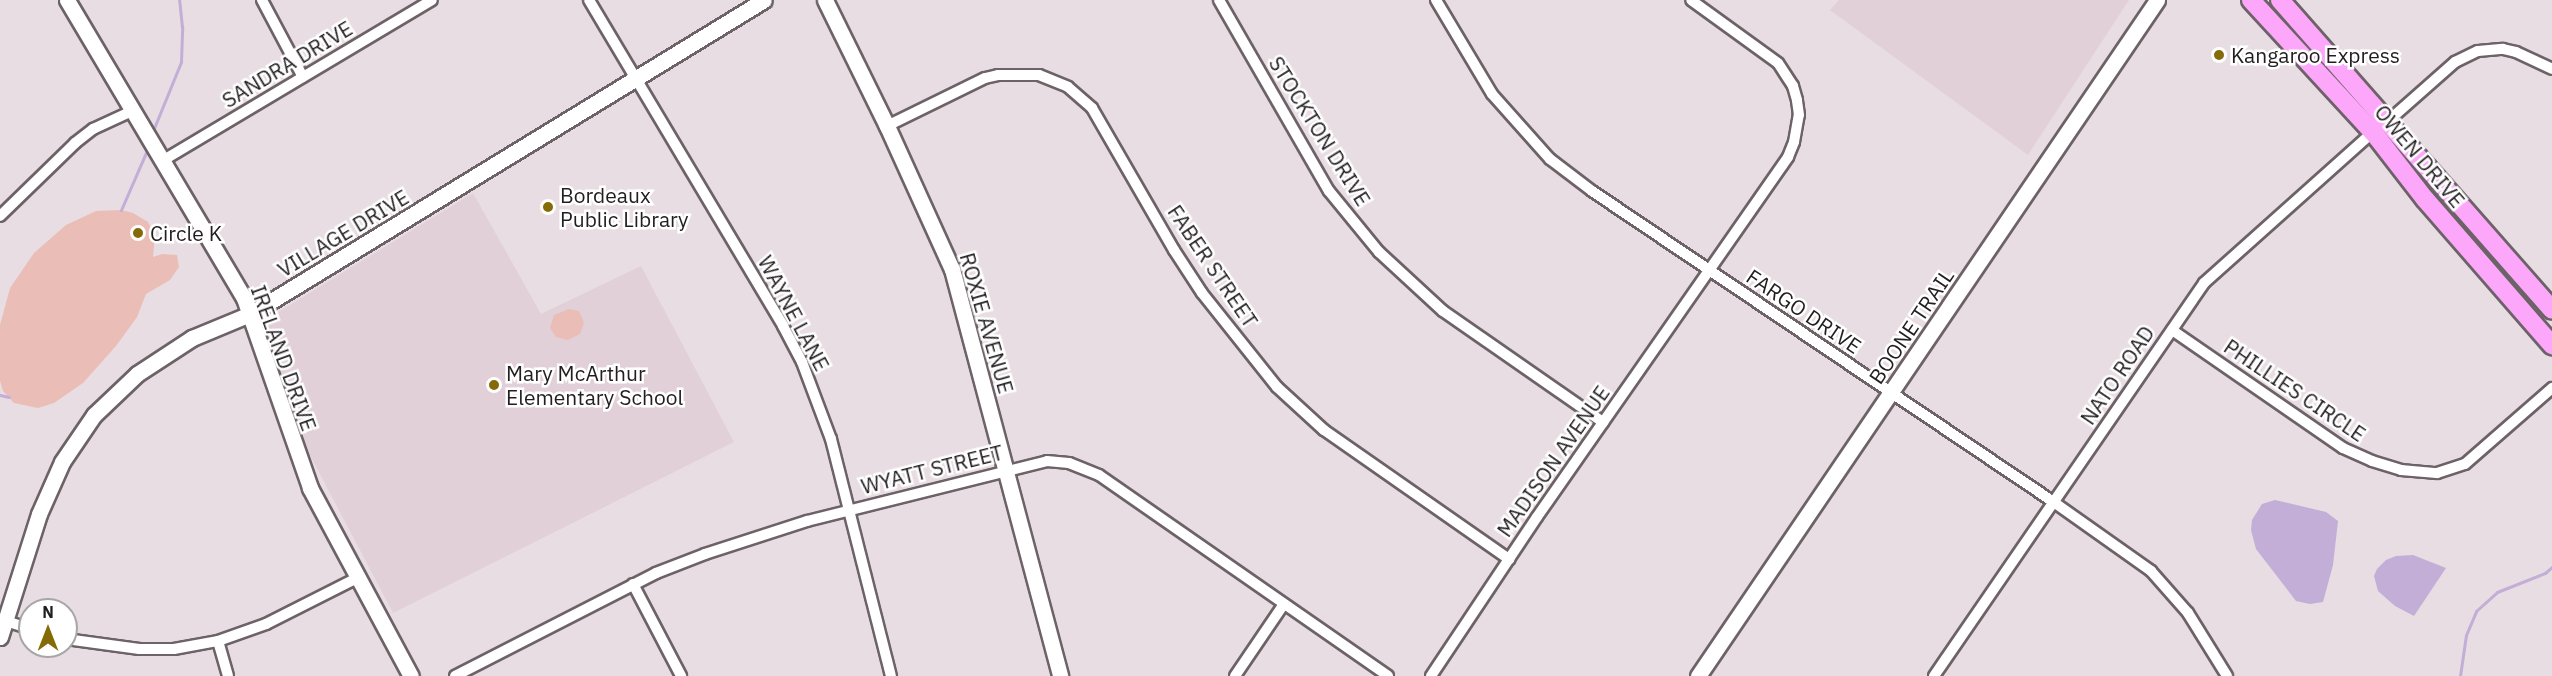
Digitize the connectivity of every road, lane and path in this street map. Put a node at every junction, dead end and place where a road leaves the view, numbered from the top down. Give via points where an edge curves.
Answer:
1 (67, 0) edge
2 (262, 0) edge
3 (432, 0) edge
4 (589, 0) edge
5 (764, 0) edge
6 (825, 0) edge
7 (1219, 0) edge
8 (1436, 0) edge
9 (1691, 0) edge
10 (2157, 0) edge
11 (2251, 0) edge
12 (2280, 0) edge
13 (2552, 69) edge
14 (303, 77) junction
15 (636, 78) junction
16 (132, 111) junction
17 (887, 126) junction
18 (2380, 127) junction
19 (162, 161) junction
20 (0, 216) edge
21 (1709, 270) junction
22 (2512, 298) junction
23 (2552, 310) edge
24 (250, 314) junction
25 (2552, 326) edge
26 (2172, 330) junction
27 (2552, 345) edge
28 (2552, 388) edge
29 (1890, 394) junction
30 (1603, 422) junction
31 (1007, 469) junction
32 (2055, 503) junction
33 (848, 510) junction
34 (1509, 560) junction
35 (357, 578) junction
36 (633, 584) junction
37 (1284, 604) junction
38 (6, 621) junction
39 (18, 625) edge
40 (0, 637) edge
41 (78, 641) edge
42 (218, 642) junction
43 (2225, 675) edge
44 (228, 676) edge
45 (411, 676) edge
46 (455, 676) edge
47 (681, 676) edge
48 (891, 676) edge
49 (1060, 676) edge
50 (1235, 676) edge
51 (1388, 676) edge
52 (1431, 676) edge
53 (1698, 676) edge
54 (1934, 676) edge

1 - 16 street, IRELAND DRIVE
2 - 14 street
3 - 14 street, SANDRA DRIVE
4 - 15 street, WAYNE LANE
5 - 15 street, VILLAGE DRIVE
6 - 17 street, ROXIE AVENUE
7 - 30 street, STOCKTON DRIVE via 1329,190 1379,252 1443,311
8 - 21 street, FARGO DRIVE via 1492,94 1532,141 1569,175
9 - 21 street, MADISON AVENUE via 1778,63 1793,86 1798,115 1788,157
10 - 29 street, BOONE TRAIL
11 - 18 highway, OWEN DRIVE
12 - 18 highway, OWEN DRIVE
13 - 18 street, NATO ROAD via 2516,52 2478,51 2455,62
14 - 19 street, SANDRA DRIVE
15 - 24 street, VILLAGE DRIVE
15 - 33 street, WAYNE LANE via 801,362 831,439
16 - 19 street, IRELAND DRIVE
16 - 20 street via 75,142
17 - 31 street, ROXIE AVENUE via 952,269
17 - 34 street, FABER STREET via 998,75 1039,75 1068,87 1092,108 1174,250 1277,387 1324,430
18 - 22 highway, OWEN DRIVE via 2425,199
18 - 23 highway, OWEN DRIVE
18 - 26 street, NATO ROAD via 2204,283
19 - 24 street, IRELAND DRIVE
21 - 29 street, FARGO DRIVE
21 - 30 street, MADISON AVENUE
22 - 25 highway via 2529,301
22 - 27 highway, OWEN DRIVE
24 - 35 street, IRELAND DRIVE via 310,488
24 - 38 street, VILLAGE DRIVE via 170,350 130,380 94,415 62,462 48,491
26 - 28 street, PHILLIES CIRCLE via 2343,448 2401,470 2437,473 2465,464
26 - 32 street, NATO ROAD
29 - 32 street, FARGO DRIVE
29 - 53 street, BOONE TRAIL
30 - 34 street, MADISON AVENUE
31 - 33 street, WYATT STREET
31 - 37 street, WYATT STREET via 1038,461 1058,461 1099,475
31 - 49 street, ROXIE AVENUE
32 - 43 street, FARGO DRIVE via 2151,571 2188,613
32 - 54 street, NATO ROAD
33 - 36 street, WYATT STREET via 716,550
33 - 48 street, WAYNE LANE
34 - 52 street, MADISON AVENUE
35 - 42 street via 266,624
35 - 45 street, IRELAND DRIVE
36 - 46 street, WYATT STREET
36 - 47 street
37 - 50 street
37 - 51 street, WYATT STREET
38 - 39 street
38 - 40 street, VILLAGE DRIVE
41 - 42 street via 139,649 174,649
42 - 44 street

